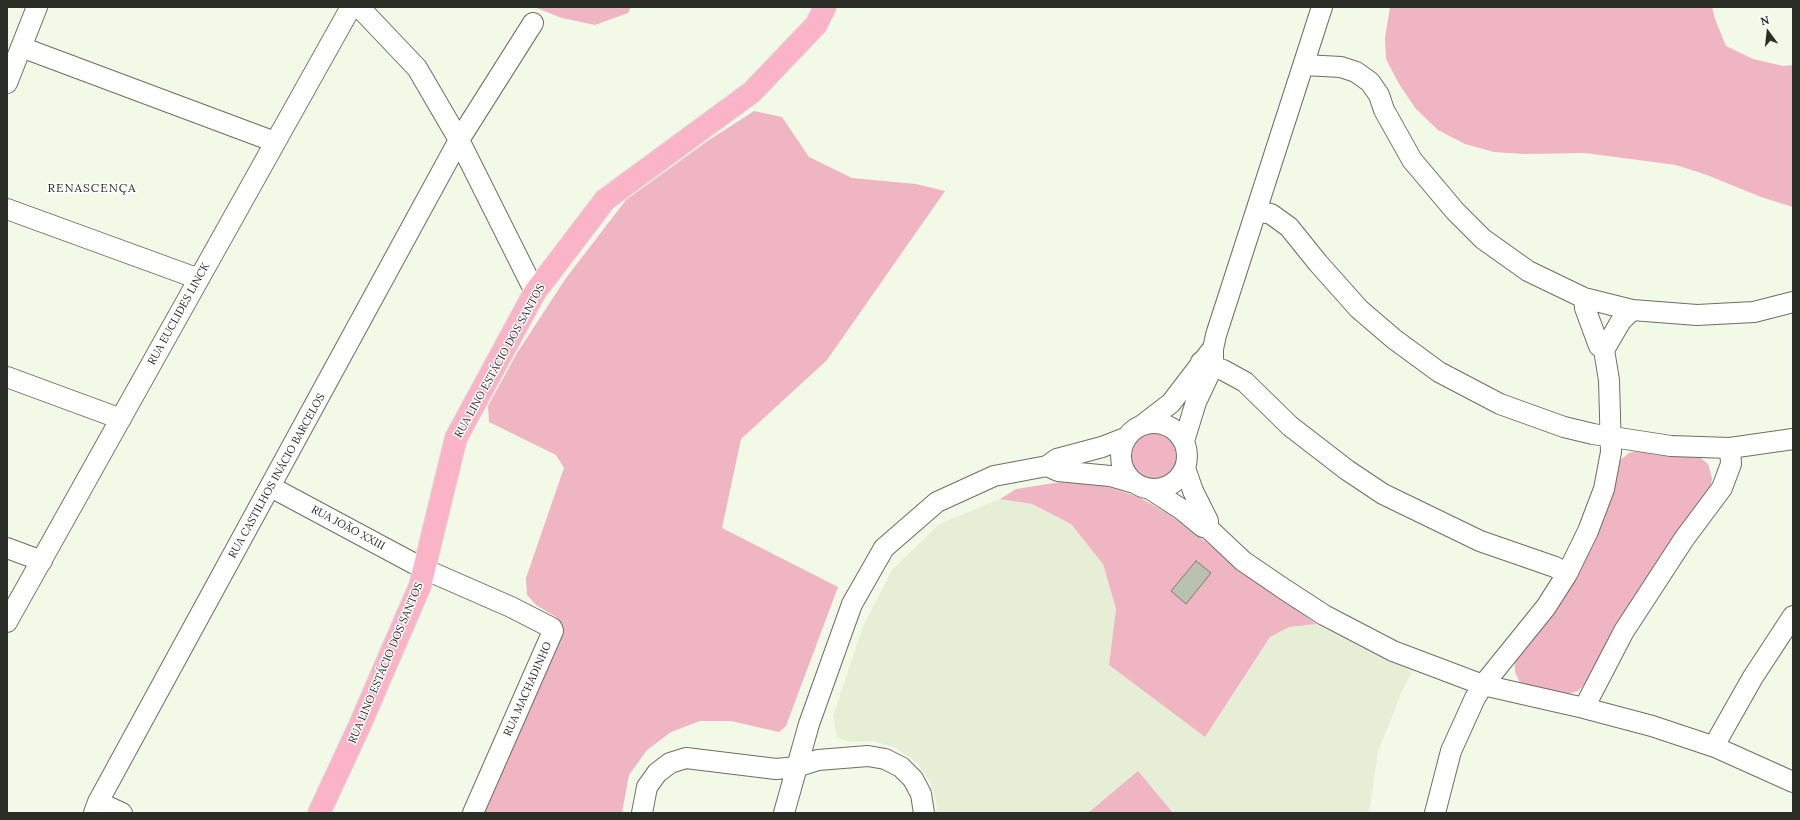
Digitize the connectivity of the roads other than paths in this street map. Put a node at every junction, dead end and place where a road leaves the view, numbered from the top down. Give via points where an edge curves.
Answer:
1 (37, 7) edge
2 (351, 7) edge
3 (359, 7) edge
4 (825, 7) edge
5 (1322, 7) edge
6 (533, 23) dead end
7 (21, 47) junction
8 (1304, 65) junction
9 (7, 83) edge
10 (459, 140) junction
11 (275, 142) junction
12 (7, 209) edge
13 (1256, 211) junction
14 (199, 279) junction
15 (535, 292) junction
16 (1584, 298) junction
17 (1793, 302) edge
18 (1632, 310) junction
19 (1604, 350) junction
20 (1209, 359) junction
21 (7, 377) edge
22 (121, 419) junction
23 (1145, 423) junction
24 (1611, 437) junction
25 (1125, 438) junction
26 (1793, 439) edge
27 (1184, 441) junction
28 (1730, 448) junction
29 (1046, 466) junction
30 (1185, 468) junction
31 (271, 486) junction
32 (1142, 486) junction
33 (1208, 528) junction
34 (7, 548) edge
35 (42, 561) junction
36 (424, 569) junction
37 (1567, 574) junction
38 (1793, 616) edge
39 (7, 622) edge
40 (1483, 685) junction
41 (1584, 708) junction
42 (1715, 748) junction
43 (796, 766) junction
44 (1793, 782) edge
45 (96, 807) edge
46 (122, 813) edge
47 (319, 813) edge
48 (473, 813) edge
49 (642, 813) edge
50 (784, 813) edge
51 (924, 813) edge
52 (1435, 813) edge

1 - 7 street
2 - 11 street, RUA EUCLIDES LINCK
3 - 10 street via 417,68
4 - 15 main road, RUA LINO ESTÁCIO DOS SANTOS via 816,25 752,92 605,200
5 - 8 street
6 - 10 street, RUA CASTILHOS INÁCIO BARCELOS
7 - 9 street
7 - 11 street
8 - 13 street
8 - 16 street via 1341,67 1356,72 1370,82 1412,160 1455,211 1483,239 1528,271
10 - 15 street
10 - 31 street, RUA CASTILHOS INÁCIO BARCELOS
11 - 14 street, RUA EUCLIDES LINCK
12 - 14 street
13 - 20 street
13 - 24 street via 1271,214 1289,227 1359,309 1439,372 1500,404 1564,427
14 - 22 street, RUA EUCLIDES LINCK
15 - 36 main road, RUA LINO ESTÁCIO DOS SANTOS via 456,438
16 - 18 street
16 - 19 street via 1585,308 1599,346
17 - 18 street via 1754,312 1697,315
18 - 19 street via 1621,321
19 - 24 street via 1609,380
20 - 23 street via 1171,403
20 - 27 street
20 - 37 street via 1244,382 1290,426 1383,494 1480,541 1555,567
21 - 22 street
22 - 35 street, RUA EUCLIDES LINCK
23 - 25 street via 1136,427
23 - 27 street via 1164,424 1179,434
24 - 28 street via 1671,446
24 - 37 street via 1604,489 1588,531
25 - 29 street via 1057,459
25 - 32 street via 1121,446 1121,462 1128,477
26 - 28 street
27 - 30 street via 1187,454
28 - 41 street via 1731,464 1722,488 1684,539 1624,631
29 - 32 street via 1058,471 1110,476
29 - 43 street via 994,476 937,502 884,548 852,604
30 - 32 street via 1171,484 1158,489
30 - 33 street via 1208,521
31 - 36 street, RUA JOÃO XXIII
31 - 45 street, RUA CASTILHOS INÁCIO BARCELOS
32 - 33 street via 1181,509 1203,528
33 - 40 street via 1243,561 1324,615 1393,651
34 - 35 street
35 - 39 street, RUA EUCLIDES LINCK
36 - 47 main road, RUA LINO ESTÁCIO DOS SANTOS via 420,586 360,727
36 - 48 street, RUA MACHADINHO via 511,607 553,630
37 - 40 street via 1546,607
38 - 42 street via 1753,677
40 - 41 street
40 - 52 street via 1451,751
41 - 42 street via 1652,726
42 - 44 street
43 - 49 street via 776,769 686,758 670,763 657,773 647,786
43 - 50 street
43 - 51 street via 818,760 868,756 885,759 901,767 913,779 921,794
45 - 46 street

